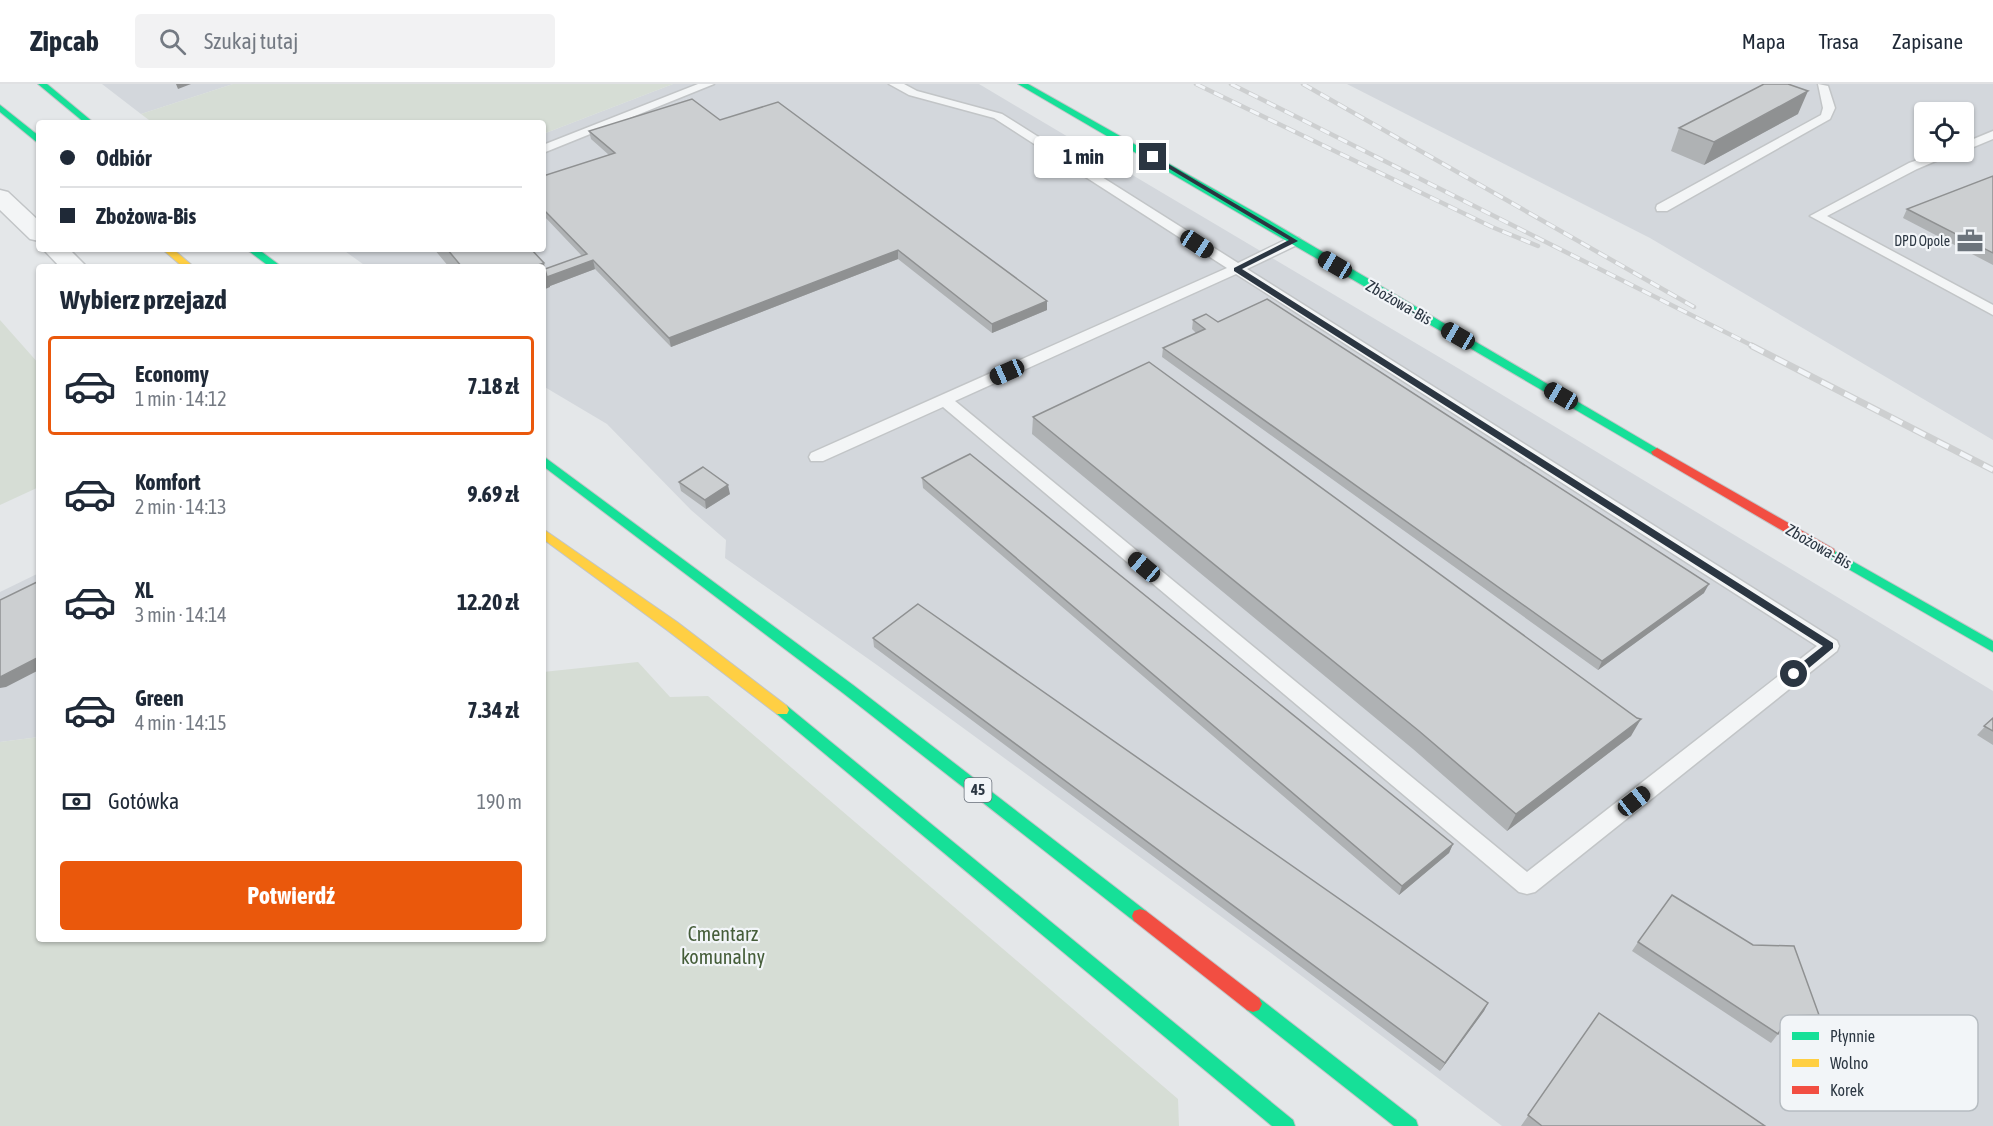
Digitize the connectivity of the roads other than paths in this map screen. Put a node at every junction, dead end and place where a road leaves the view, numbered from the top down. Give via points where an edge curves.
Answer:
1 (42, 84) edge
2 (708, 84) edge
3 (895, 84) edge
4 (1022, 84) edge
5 (1808, 84) edge
6 (1824, 85) edge
7 (0, 108) edge
8 (86, 120) edge
9 (1993, 135) edge
10 (36, 138) edge
11 (1974, 143) edge
12 (546, 148) edge
13 (1924, 162) edge
14 (0, 197) edge
15 (1662, 208) dead end
16 (36, 231) edge
17 (1294, 241) junction
18 (58, 252) edge
19 (171, 252) edge
20 (255, 252) edge
21 (71, 264) edge
22 (185, 264) edge
23 (273, 264) edge
24 (1237, 269) junction
25 (1993, 310) edge
26 (944, 400) junction
27 (817, 457) dead end
28 (546, 462) edge
29 (546, 535) edge
30 (1993, 647) edge
31 (1286, 1126) edge
32 (1409, 1126) edge

1 - 8 main road
2 - 12 lane
3 - 24 lane via 913,93 998,116
4 - 17 main road, Zbożowa-Bis via 1191,178
5 - 6 lane
6 - 15 lane via 1826,117
7 - 10 main road
9 - 11 lane
13 - 25 lane via 1817,216
14 - 16 street
17 - 24 lane
17 - 30 main road, Zbożowa-Bis
18 - 21 street
19 - 22 main road
20 - 23 main road
24 - 26 lane
24 - 26 lane via 1830,646 1527,885
26 - 27 lane
28 - 32 main road, 45 via 848,689
29 - 31 main road via 781,709

